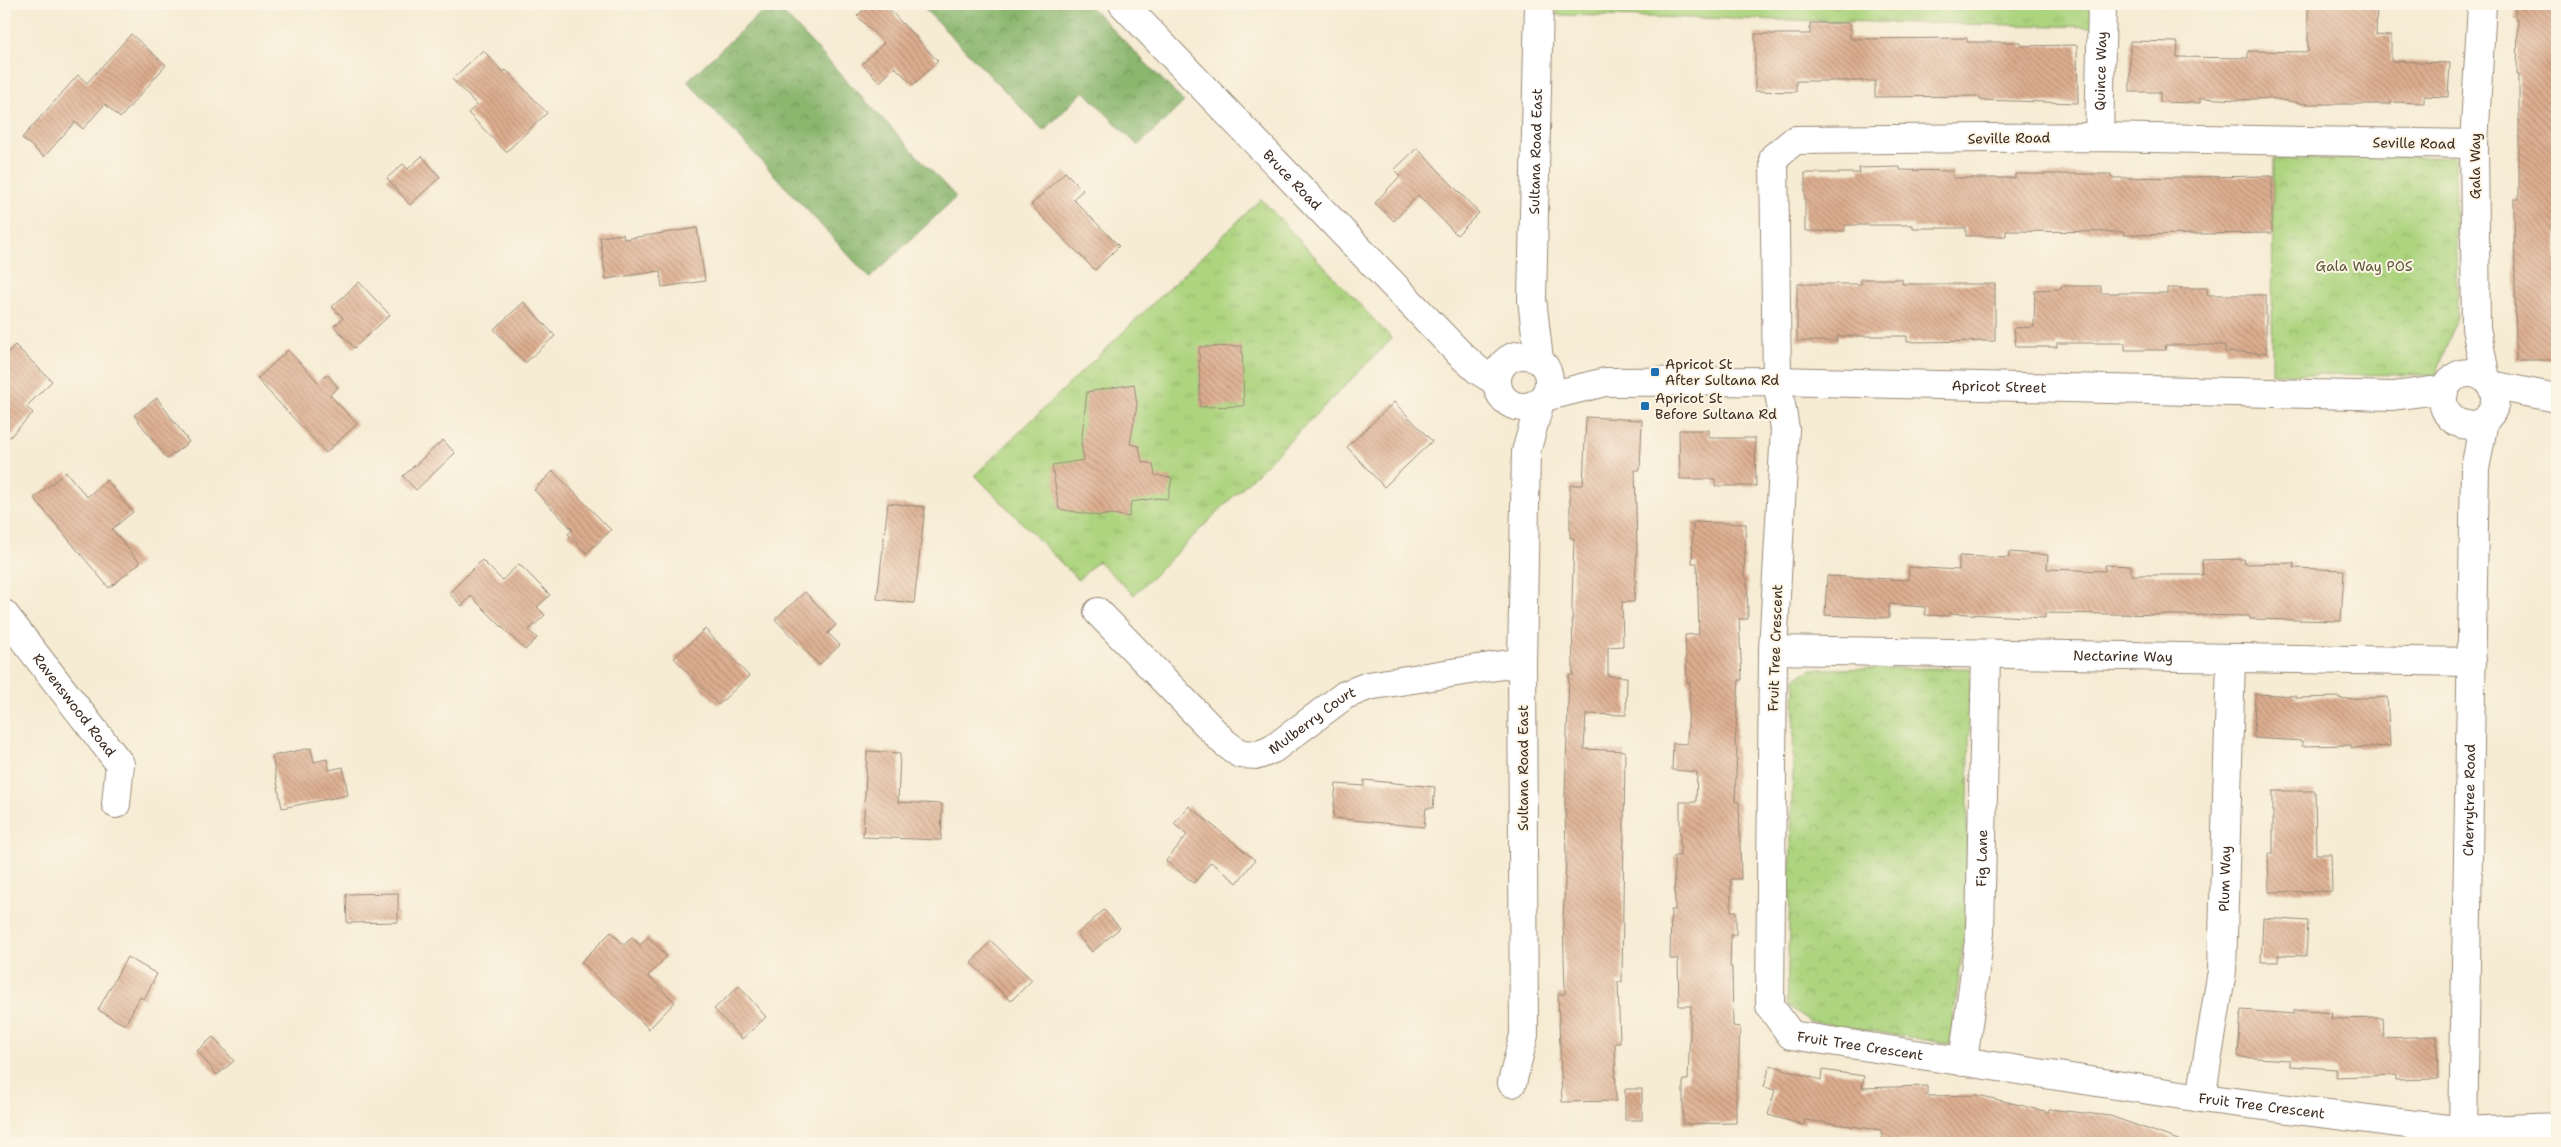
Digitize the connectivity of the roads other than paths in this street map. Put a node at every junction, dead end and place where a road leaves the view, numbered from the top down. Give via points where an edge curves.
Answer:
1 (1122, 4) edge
2 (1539, 4) edge
3 (2102, 4) edge
4 (2482, 4) edge
5 (2099, 137) junction
6 (2474, 144) junction
7 (1519, 371) junction
8 (1776, 381) junction
9 (1605, 382) junction
10 (2557, 398) edge
11 (1543, 399) junction
12 (2471, 400) junction
13 (1526, 452) junction
14 (1098, 612) dead end
15 (4, 615) edge
16 (1773, 650) junction
17 (1986, 654) junction
18 (2231, 658) junction
19 (1522, 662) junction
20 (2472, 662) junction
21 (116, 804) dead end
22 (1963, 1062) junction
23 (1512, 1083) dead end
24 (2201, 1098) junction
25 (2557, 1127) edge
26 (2463, 1131) junction

1 - 7 street, Bruce Road via 1479,371
2 - 7 street, Sultana Road East via 1532,299
3 - 5 street, Quince Way
4 - 6 street, Gala Way
5 - 6 street, Seville Road
5 - 8 street, Seville Road via 1795,140 1774,157
6 - 12 street, Gala Way via 2476,328
7 - 9 street, Apricot Street
7 - 11 street, Sultana Road East via 1549,378 1549,390
7 - 11 street, Apricot Street via 1522,408
7 - 13 street, Sultana Road East
8 - 9 street, Apricot Street
8 - 12 street, Apricot Street
8 - 16 street, Fruit Tree Crescent via 1785,429
9 - 11 street, Apricot Street
10 - 12 street, Apricot Street
11 - 13 street, Sultana Road East
12 - 20 street, Cherrytree Road via 2475,470
13 - 19 street, Sultana Road East
14 - 19 street, Mulberry Court via 1225,743 1240,754 1259,755 1273,750 1345,695 1368,686
15 - 21 street, Ravenswood Road via 120,764
16 - 17 street, Nectarine Way
16 - 22 street, Fruit Tree Crescent via 1770,1006 1791,1035
17 - 18 street, Nectarine Way
17 - 22 street, Fig Lane via 1980,933
18 - 20 street, Nectarine Way
18 - 24 street, Plum Way via 2222,971
19 - 23 street, Sultana Road East via 1524,1035
20 - 26 street, Cherrytree Road
22 - 24 street, Fruit Tree Crescent
24 - 26 street, Fruit Tree Crescent
25 - 26 street, Fruit Tree Crescent

